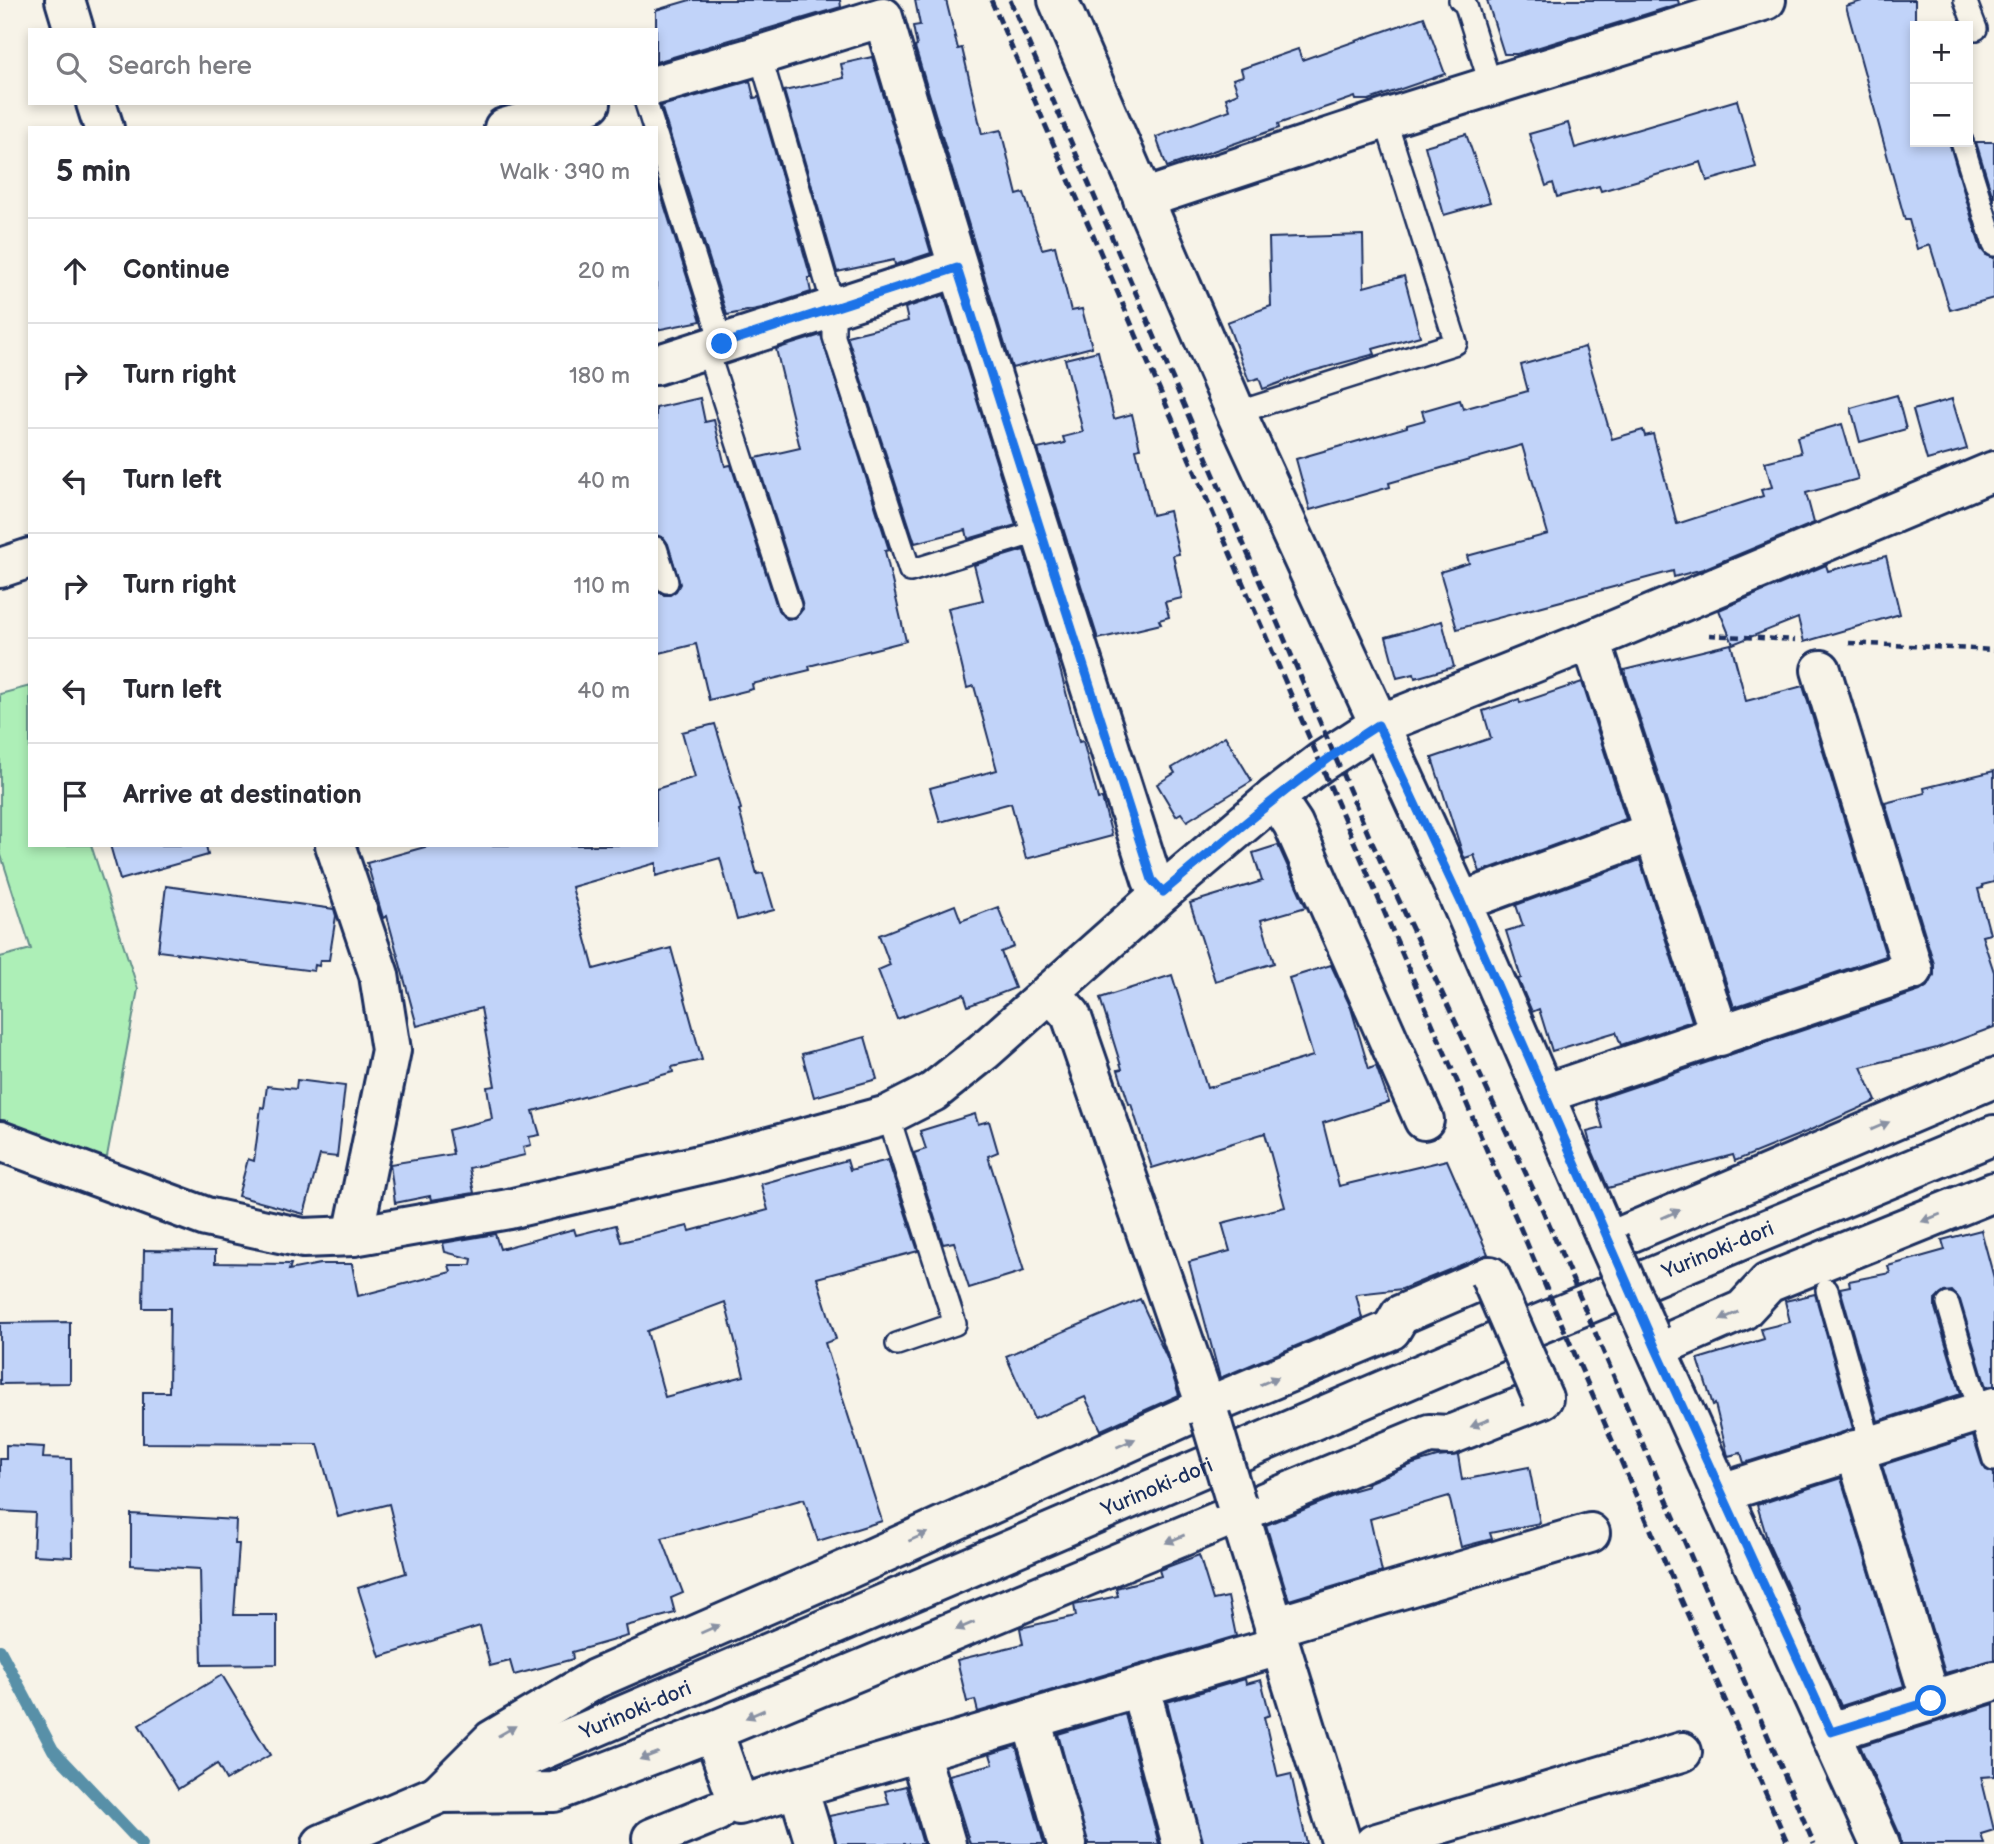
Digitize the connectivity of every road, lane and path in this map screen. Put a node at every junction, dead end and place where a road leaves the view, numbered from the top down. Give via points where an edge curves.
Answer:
1 (65, 0) edge
2 (1058, 0) edge
3 (1460, 0) edge
4 (1766, 0) edge
5 (1965, 0) edge
6 (1691, 11) edge
7 (73, 28) edge
8 (1979, 28) edge
9 (760, 55) junction
10 (658, 84) edge
11 (1491, 86) junction
12 (97, 105) edge
13 (584, 105) edge
14 (647, 105) edge
15 (1385, 119) junction
16 (103, 126) edge
17 (511, 126) edge
18 (653, 126) edge
19 (658, 142) edge
20 (1964, 147) edge
21 (1143, 199) junction
22 (1994, 245) edge
23 (957, 268) junction
24 (834, 307) junction
25 (715, 346) junction
26 (658, 364) edge
27 (1236, 413) junction
28 (1994, 471) edge
29 (1040, 531) junction
30 (658, 554) edge
31 (28, 559) edge
32 (0, 568) edge
33 (667, 582) dead end
34 (790, 606) dead end
35 (1591, 640) junction
36 (1821, 670) dead end
37 (1378, 725) junction
38 (1275, 797) junction
39 (1653, 832) junction
40 (336, 847) edge
41 (1163, 892) junction
42 (1461, 902) junction
43 (1050, 992) junction
44 (1720, 1035) junction
45 (1994, 1077) edge
46 (1544, 1094) junction
47 (888, 1115) junction
48 (1424, 1120) dead end
49 (1994, 1135) edge
50 (0, 1141) edge
51 (1994, 1192) edge
52 (353, 1236) junction
53 (1608, 1242) junction
54 (1827, 1290) dead end
55 (1948, 1304) dead end
56 (1653, 1342) junction
57 (897, 1344) dead end
58 (1987, 1409) edge
59 (1208, 1412) junction
60 (1863, 1448) junction
61 (1994, 1460) edge
62 (1721, 1493) junction
63 (1237, 1508) junction
64 (1590, 1533) dead end
65 (1277, 1637) junction
66 (1994, 1681) edge
67 (1140, 1687) junction
68 (1931, 1701) junction
69 (1031, 1720) junction
70 (713, 1731) junction
71 (1831, 1732) junction
72 (919, 1752) junction
73 (1682, 1752) dead end
74 (798, 1788) junction
75 (439, 1793) junction
76 (727, 1820) edge
77 (652, 1838) dead end
78 (322, 1844) edge
79 (815, 1844) edge
80 (946, 1844) edge
81 (1067, 1844) edge
82 (1182, 1844) edge
83 (1342, 1844) edge
84 (1374, 1844) edge
85 (1880, 1844) edge

1 - 7 street
2 - 21 street
3 - 11 lane via 1465,3
4 - 6 street
5 - 8 lane
6 - 11 street
9 - 10 street
9 - 23 street via 883,16
9 - 24 lane
11 - 15 street
12 - 16 street
13 - 17 street
14 - 18 lane
15 - 21 street
15 - 27 lane via 1456,344
19 - 25 lane
20 - 22 lane
21 - 27 street
23 - 24 street
23 - 29 street
24 - 25 street
24 - 29 lane via 834,337 911,571
25 - 26 street
25 - 34 lane
27 - 37 street
28 - 35 street
29 - 41 street via 1152,880
30 - 33 lane
31 - 32 street
35 - 37 street
35 - 39 street
36 - 44 street via 1913,970
37 - 38 street
37 - 42 street
38 - 41 street
38 - 48 street via 1293,824
39 - 42 street
39 - 44 street
40 - 52 street via 379,975 391,1050
41 - 43 street
42 - 46 street
43 - 47 street via 933,1092
43 - 59 street via 1071,1016
44 - 46 street
53 -> 45 street
46 - 53 street
47 - 52 street via 522,1206
47 - 57 lane via 955,1324
49 - 75 street, Yurinoki-dori
50 - 52 street via 206,1217 303,1238
51 -> 56 street via 1768,1283 1743,1310
53 - 56 street, bridge
54 - 60 lane
55 - 58 lane
56 - 62 street
58 - 60 street
58 - 61 lane
59 - 63 street, bridge
59 -> 63 street, bridge via 1391,1330 1400,1314 1490,1276 1544,1398 1450,1436 1429,1434
75 -> 59 street via 492,1740 595,1679
60 - 62 street
60 - 68 street
62 - 71 street
63 - 65 street
63 -> 70 street
64 - 65 street
65 - 67 street
65 - 83 street
66 - 68 street
67 - 69 street
67 - 82 street
68 - 71 street
69 - 72 street
69 - 81 street
70 -> 75 street via 554,1792
70 - 76 street
71 - 85 street
72 - 74 street
72 - 80 street
73 - 84 street
74 - 76 street
74 - 79 street
75 - 78 street, Yurinoki-dori
76 - 77 street

